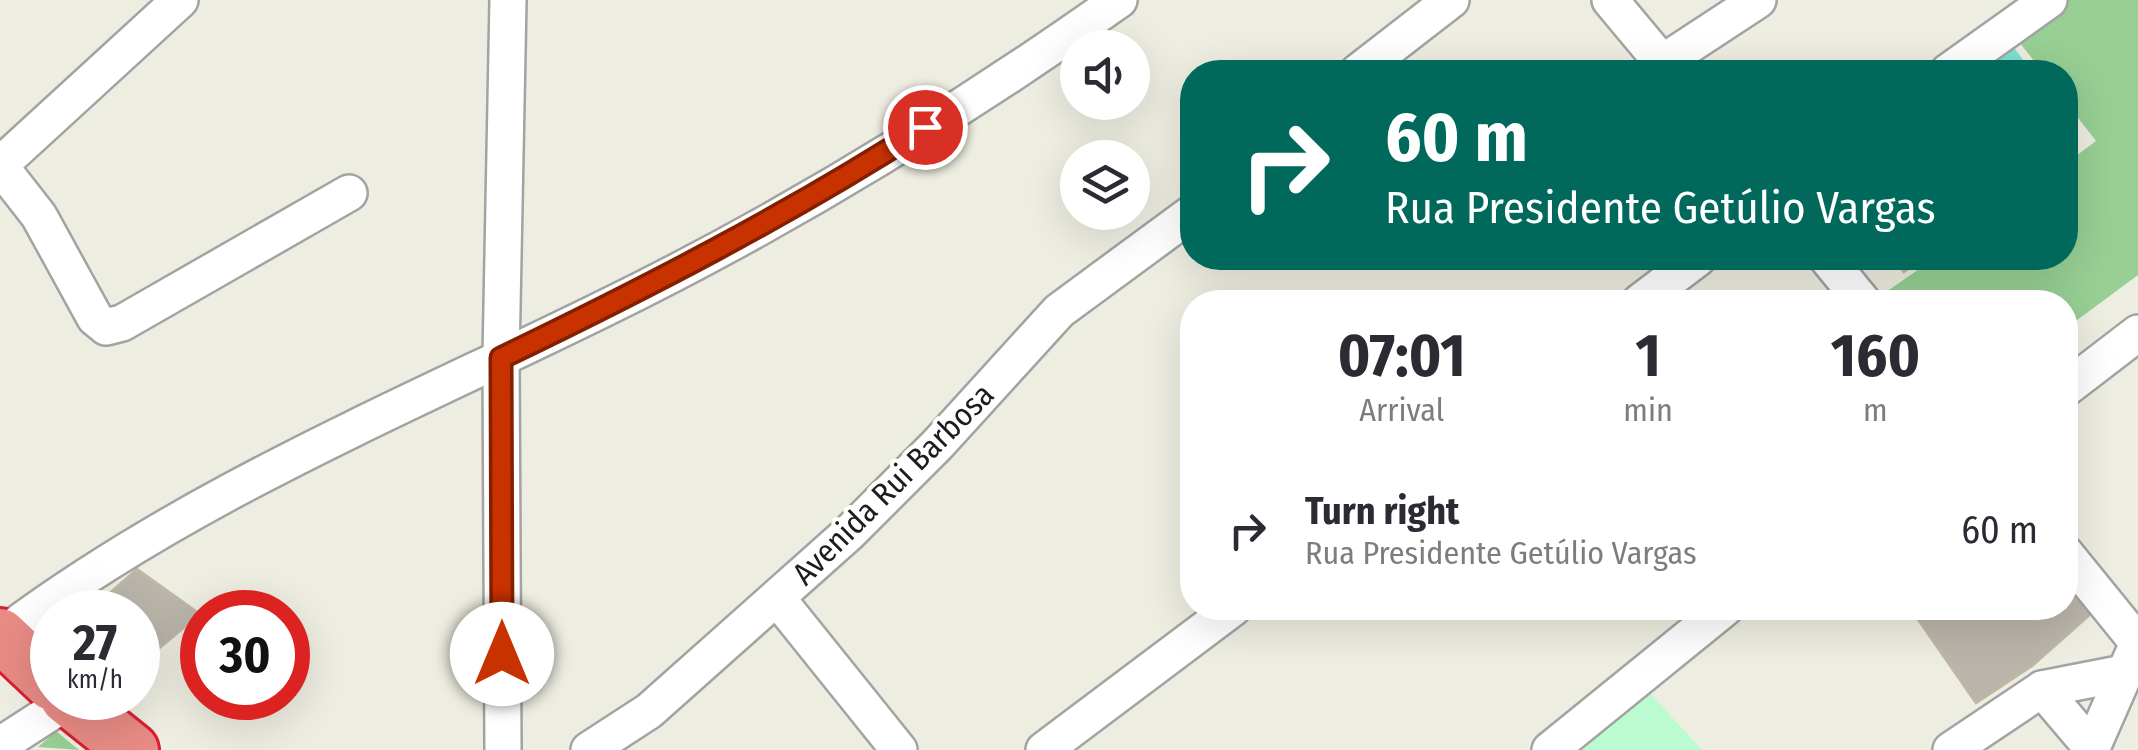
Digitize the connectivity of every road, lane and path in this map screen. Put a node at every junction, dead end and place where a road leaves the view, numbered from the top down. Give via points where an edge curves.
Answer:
1 (180, 0) edge
2 (508, 0) edge
3 (1119, 0) edge
4 (1451, 0) edge
5 (1610, 0) edge
6 (1758, 0) edge
7 (2049, 0) edge
8 (1374, 60) edge
9 (1652, 60) edge
10 (1665, 60) edge
11 (1965, 60) edge
12 (0, 166) edge
13 (349, 193) dead end
14 (1180, 222) edge
15 (1682, 270) edge
16 (1837, 270) edge
17 (1656, 290) edge
18 (1853, 290) edge
19 (2138, 332) edge
20 (501, 358) junction
21 (2078, 379) edge
22 (2078, 574) edge
23 (777, 598) junction
24 (1217, 620) edge
25 (1710, 620) edge
26 (1, 636) edge
27 (2131, 658) edge
28 (30, 663) edge
29 (2042, 690) junction
30 (33, 720) edge
31 (95, 720) edge
32 (2, 747) edge
33 (2092, 749) edge
34 (132, 750) edge
35 (503, 750) edge
36 (589, 750) edge
37 (899, 750) edge
38 (1044, 750) edge
39 (1550, 750) edge
40 (1951, 750) edge

1 - 12 street
2 - 20 street
3 - 20 street via 835,185
4 - 8 street
5 - 9 street
6 - 10 street
7 - 11 street
12 - 13 street via 40,216 106,327
14 - 23 street, Avenida Rui Barbosa via 1060,311 938,444
15 - 17 street
16 - 18 street
19 - 21 street
20 - 26 street via 349,428 110,558
20 - 35 street
22 - 27 street
23 - 36 street, Avenida Rui Barbosa via 649,711
23 - 37 street
24 - 38 street
25 - 39 street
26 - 28 highway
27 - 29 street
27 - 33 street
29 - 33 street
29 - 40 street
30 - 32 street
31 - 34 highway

